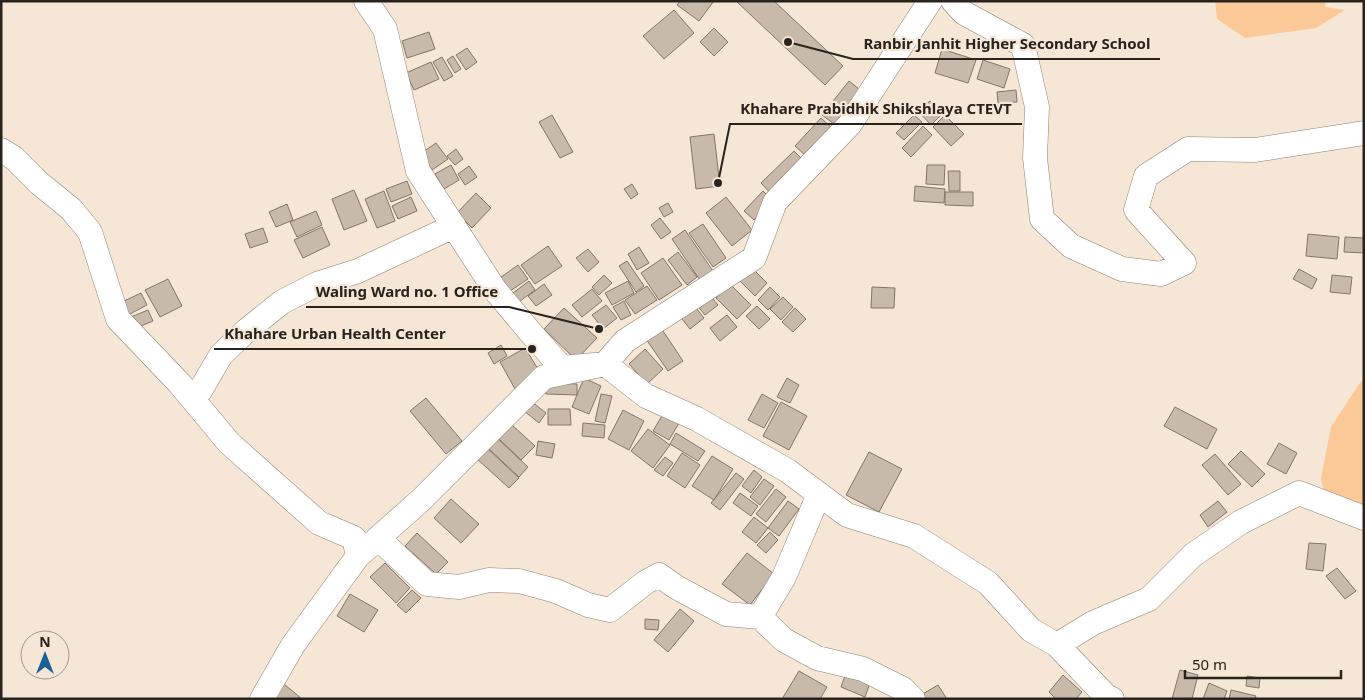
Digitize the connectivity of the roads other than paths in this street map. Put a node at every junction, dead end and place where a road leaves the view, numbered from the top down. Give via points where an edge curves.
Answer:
1 (366, 1) edge
2 (930, 1) edge
3 (953, 1) edge
4 (1364, 133) edge
5 (1, 150) edge
6 (454, 226) junction
7 (605, 364) junction
8 (192, 398) junction
9 (818, 494) junction
10 (1364, 518) edge
11 (378, 538) junction
12 (358, 556) junction
13 (760, 618) junction
14 (1057, 644) junction
15 (262, 699) edge
16 (913, 699) edge
17 (1112, 699) edge

1 - 6 street via 385,29 418,171
2 - 7 street via 850,124 775,202 754,258 624,341
3 - 4 street via 964,13 1023,45 1038,107 1035,158 1042,219 1071,246 1122,269 1161,274 1184,263 1136,210 1146,176 1188,149 1255,150
5 - 8 street via 71,209 90,232 118,319
6 - 7 street via 495,290 562,368
6 - 8 street via 282,302 221,354 200,391
7 - 9 street via 646,396 697,419 788,471
7 - 11 street via 544,377 421,500
8 - 12 street via 229,443 319,523 354,538
9 - 13 street via 784,577
9 - 14 street via 848,515 922,541 988,583 1031,630
10 - 14 street via 1299,493 1241,522 1193,555 1149,600 1093,623
11 - 12 street
11 - 13 street via 427,584 460,587 489,580 519,581 610,610 659,575 726,614
12 - 15 street via 293,645
13 - 16 street via 784,640 817,658 864,669 903,689
14 - 17 street

